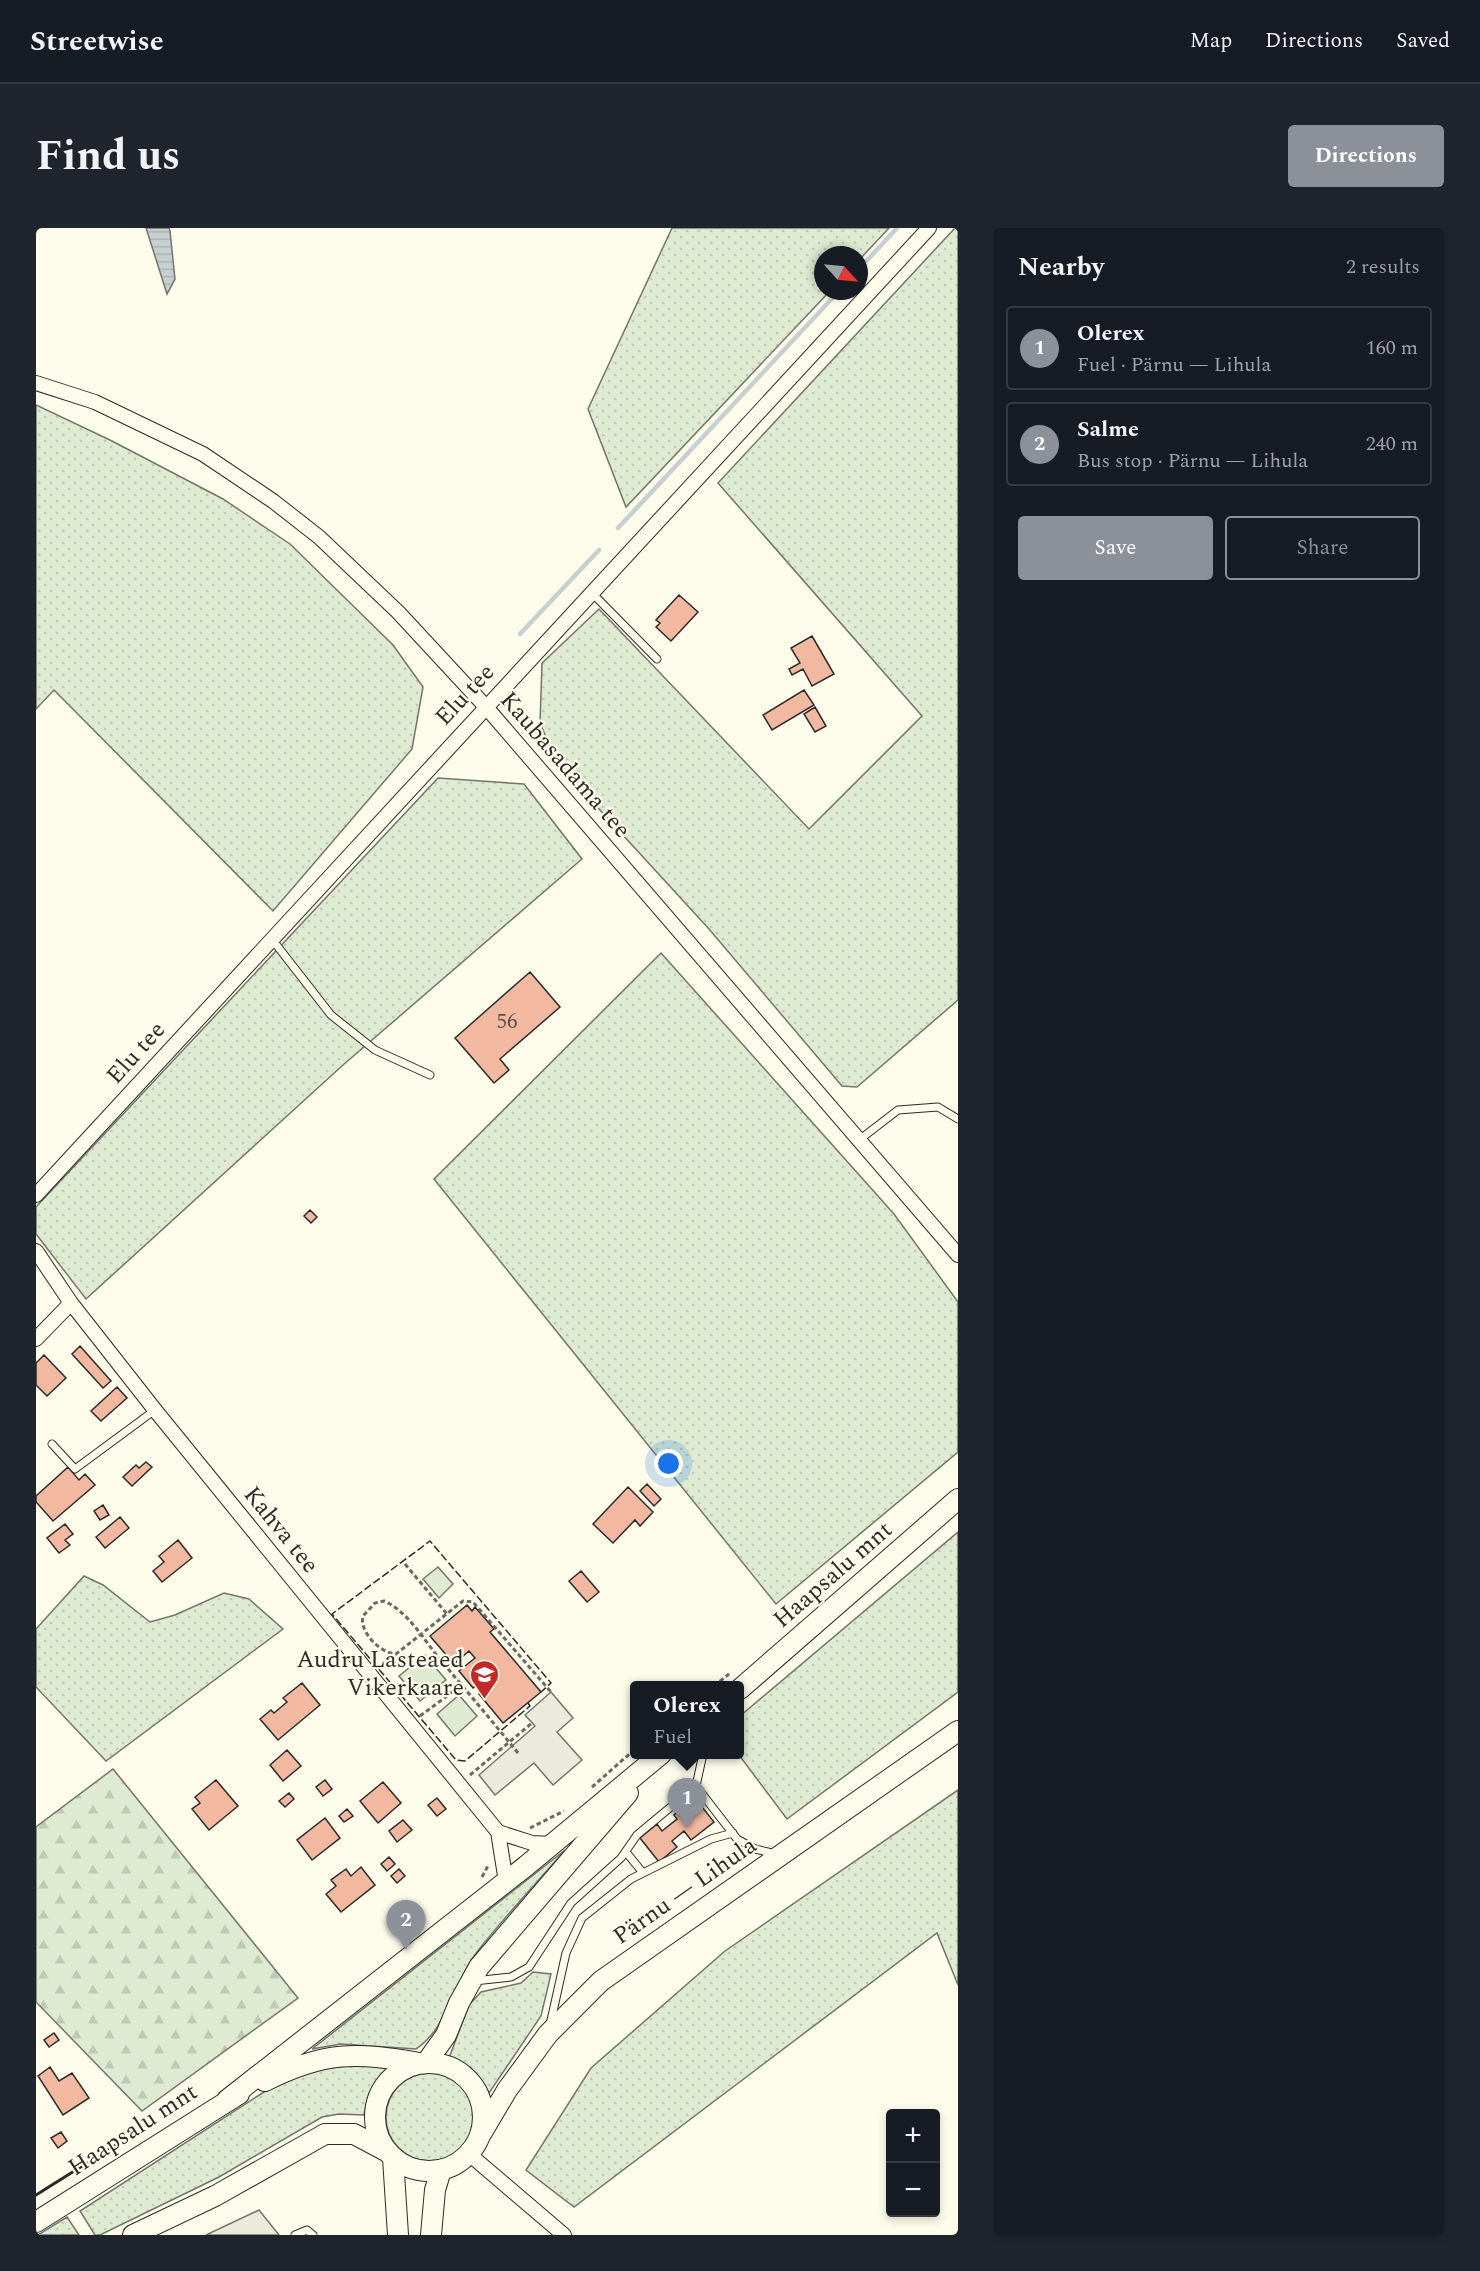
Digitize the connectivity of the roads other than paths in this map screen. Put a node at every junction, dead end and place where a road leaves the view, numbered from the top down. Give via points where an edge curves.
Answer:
1 (929, 228) edge
2 (36, 382) edge
3 (591, 592) junction
4 (657, 659) dead end
5 (486, 706) junction
6 (271, 938) junction
7 (430, 1075) dead end
8 (958, 1119) edge
9 (859, 1140) junction
10 (36, 1195) edge
11 (36, 1251) edge
12 (957, 1252) edge
13 (70, 1303) junction
14 (36, 1339) edge
15 (155, 1410) junction
16 (52, 1444) dead end
17 (958, 1499) edge
18 (744, 1686) edge
19 (958, 1731) edge
20 (656, 1759) edge
21 (658, 1759) edge
22 (702, 1759) edge
23 (696, 1786) junction
24 (498, 1832) junction
25 (733, 1833) junction
26 (553, 1844) junction
27 (626, 1852) junction
28 (782, 1855) junction
29 (643, 1873) junction
30 (506, 1882) junction
31 (470, 1982) junction
32 (548, 2034) junction
33 (423, 2063) junction
34 (227, 2100) junction
35 (481, 2134) junction
36 (390, 2154) junction
37 (469, 2154) junction
38 (441, 2170) junction
39 (36, 2222) edge
40 (133, 2235) edge
41 (295, 2235) edge
42 (313, 2235) edge
43 (398, 2235) edge
44 (431, 2235) edge
45 (564, 2235) edge

1 - 3 street, Elu tee
2 - 5 street, Kaubasadama tee via 94,402 202,454 273,501 319,537 398,612
3 - 4 lane
3 - 5 street, Elu tee
5 - 6 street, Elu tee
5 - 9 street, Kaubasadama tee
6 - 7 lane via 331,1015 375,1050
6 - 10 street, Elu tee
8 - 9 lane via 938,1107 898,1110
9 - 12 street, Kaubasadama tee
11 - 13 street, Kahva tee
13 - 14 street
13 - 15 street, Kahva tee
15 - 16 lane via 75,1469
15 - 24 street, Kahva tee
17 - 18 main road, Haapsalu mnt
19 - 28 main road, Pärnu — Lihula
20 - 26 main road
21 - 31 main road via 490,1953
22 - 23 lane
23 - 25 lane
23 - 27 lane via 637,1835
24 - 26 street, Kahva tee via 516,1839
24 - 30 street
25 - 28 lane via 755,1849
25 - 29 lane via 711,1839
26 - 30 main road
27 - 29 lane
27 - 31 lane via 571,1903 529,1967 511,1977
28 - 32 main road, Pärnu — Lihula via 601,1981
29 - 32 lane via 582,1918 566,1953
30 - 34 main road
31 - 33 main road via 446,2035
32 - 35 main road, Pärnu — Lihula
33 - 34 main road via 370,2056 328,2057 285,2071
33 - 35 main road via 449,2066 474,2086 482,2105
33 - 36 main road via 396,2074 378,2098 375,2126
34 - 39 main road, Haapsalu mnt
35 - 37 main road
36 - 38 main road via 413,2169
36 - 40 main road via 354,2134 325,2134 215,2196
36 - 43 main road
37 - 38 main road
37 - 45 street
38 - 44 main road
41 - 42 lane via 307,2230

